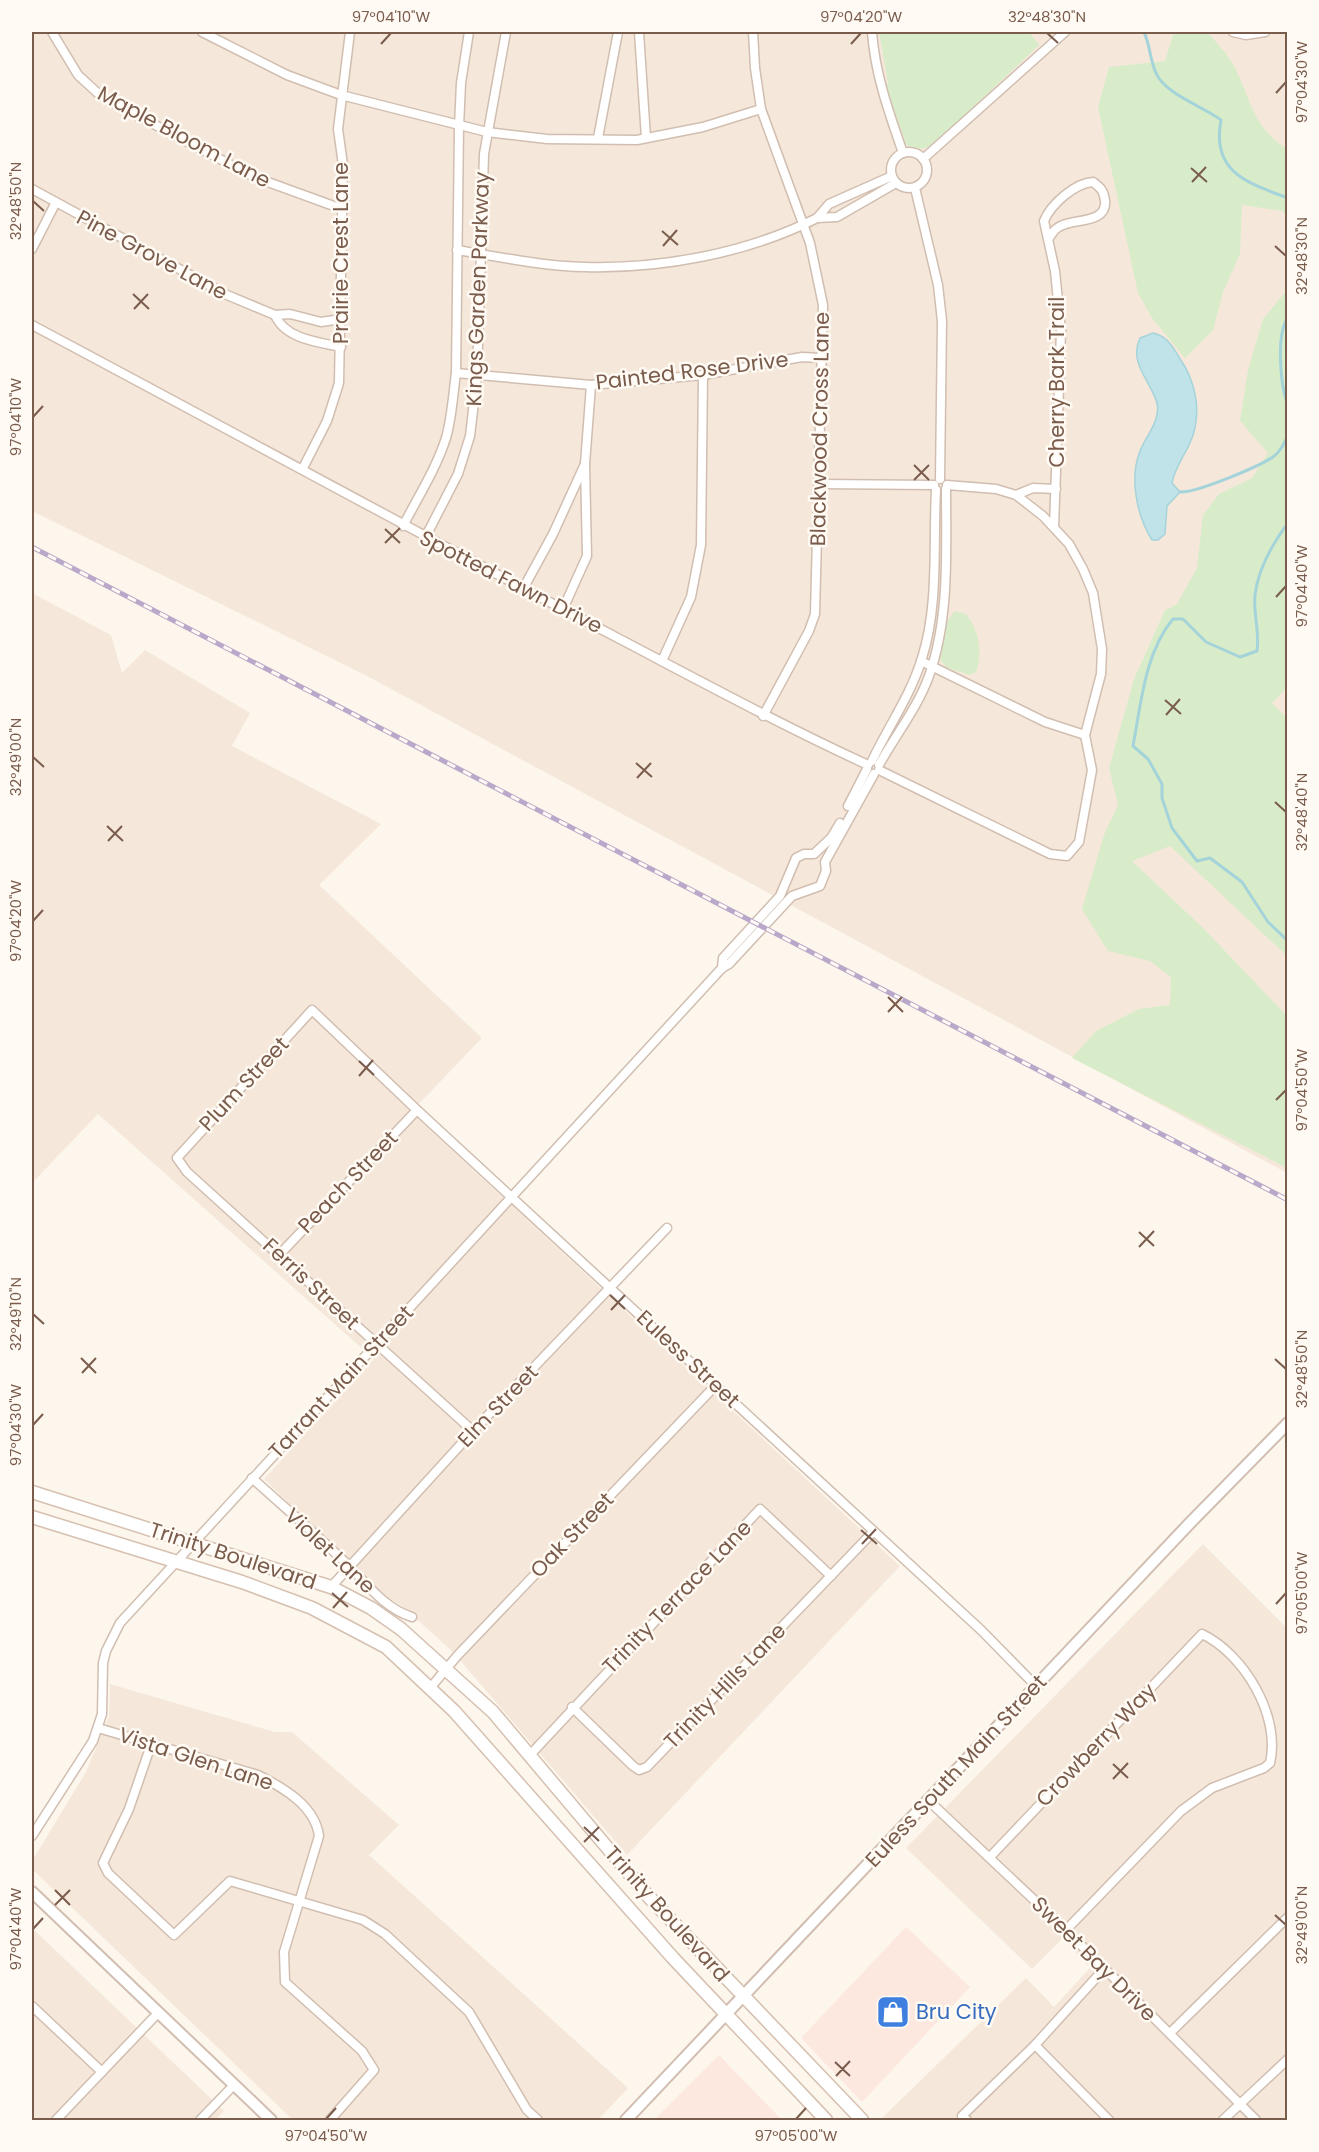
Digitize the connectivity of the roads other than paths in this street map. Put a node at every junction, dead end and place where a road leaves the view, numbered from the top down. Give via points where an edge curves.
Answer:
1 (52, 32) edge
2 (202, 32) edge
3 (350, 32) edge
4 (469, 32) edge
5 (506, 32) edge
6 (618, 32) edge
7 (639, 32) edge
8 (753, 32) edge
9 (872, 32) edge
10 (1065, 32) edge
11 (1233, 32) edge
12 (1265, 32) edge
13 (218, 35) edge
14 (341, 95) junction
15 (761, 109) junction
16 (459, 127) junction
17 (487, 132) junction
18 (598, 138) junction
19 (646, 138) junction
20 (903, 153) junction
21 (923, 159) junction
22 (894, 180) junction
23 (915, 188) junction
24 (32, 189) edge
25 (55, 204) junction
26 (342, 209) junction
27 (817, 218) junction
28 (803, 225) junction
29 (1049, 238) junction
30 (32, 249) edge
31 (457, 250) junction
32 (480, 254) junction
33 (275, 315) junction
34 (341, 319) junction
35 (32, 325) edge
36 (341, 347) junction
37 (822, 358) junction
38 (456, 373) junction
39 (703, 375) junction
40 (477, 376) junction
41 (591, 385) junction
42 (585, 464) junction
43 (303, 468) junction
44 (819, 484) junction
45 (940, 485) junction
46 (1056, 489) junction
47 (1016, 495) junction
48 (403, 526) junction
49 (1054, 527) junction
50 (425, 538) junction
51 (523, 589) junction
52 (563, 609) junction
53 (662, 661) junction
54 (921, 661) junction
55 (932, 666) junction
56 (763, 716) junction
57 (1085, 735) junction
58 (873, 767) junction
59 (814, 854) junction
60 (825, 862) junction
61 (759, 926) junction
62 (312, 1010) joint
63 (417, 1110) junction
64 (177, 1158) joint
65 (512, 1197) junction
66 (667, 1228) dead end
67 (280, 1254) junction
68 (612, 1288) junction
69 (376, 1345) junction
70 (716, 1385) junction
71 (1287, 1423) edge
72 (473, 1431) junction
73 (252, 1478) junction
74 (32, 1492) edge
75 (32, 1517) edge
76 (873, 1532) junction
77 (192, 1543) junction
78 (174, 1562) junction
79 (348, 1566) junction
80 (831, 1576) junction
81 (331, 1587) junction
82 (412, 1617) dead end
83 (446, 1668) junction
84 (1036, 1686) junction
85 (431, 1687) junction
86 (572, 1707) junction
87 (98, 1728) junction
88 (151, 1745) junction
89 (529, 1756) junction
90 (929, 1801) junction
91 (32, 1836) edge
92 (990, 1857) junction
93 (32, 1892) edge
94 (300, 1902) junction
95 (1287, 1917) edge
96 (1066, 1930) junction
97 (1105, 1968) junction
98 (744, 1998) junction
99 (32, 2006) edge
100 (158, 2013) junction
101 (727, 2015) junction
102 (1170, 2033) junction
103 (1035, 2045) junction
104 (1287, 2059) edge
105 (102, 2072) junction
106 (234, 2085) junction
107 (1240, 2104) junction
108 (964, 2118) edge
109 (56, 2121) edge
110 (200, 2121) edge
111 (271, 2121) edge
112 (330, 2121) edge
113 (538, 2121) edge
114 (627, 2121) edge
115 (826, 2121) edge
116 (862, 2121) edge
117 (1109, 2121) edge
118 (1222, 2121) edge
119 (1256, 2121) edge

1 - 26 street, Maple Bloom Lane via 78,75 102,97 254,177
2 - 13 street
3 - 14 street, Prairie Crest Lane
4 - 16 street, Kings Garden Parkway
5 - 17 street, Kings Garden Parkway
6 - 18 street
7 - 19 street
8 - 15 street, Blackwood Cross Lane
9 - 20 street via 883,93
10 - 21 street
11 - 12 street
13 - 14 street via 287,75
14 - 16 street
14 - 26 street, Prairie Crest Lane via 338,129 343,165
15 - 19 street via 703,127
15 - 28 street, Blackwood Cross Lane
16 - 17 street
16 - 31 street, Kings Garden Parkway
17 - 18 street via 547,139
17 - 32 street, Kings Garden Parkway
18 - 19 street
20 - 21 street via 915,153
20 - 22 street via 891,165
21 - 23 street via 926,178
22 - 23 street via 905,188
22 - 27 street via 829,204
22 - 27 street via 837,217
23 - 45 street via 938,285 942,321
24 - 25 street, Pine Grove Lane
25 - 30 street
25 - 33 street, Pine Grove Lane via 227,295
26 - 34 street, Prairie Crest Lane
27 - 28 street
28 - 32 street via 697,257 648,264 586,267
28 - 37 street, Blackwood Cross Lane via 823,305
29 - 29 street, Cherry Bark Trail via 1044,221 1050,211 1077,186 1093,182 1100,187 1106,207 1102,213 1063,225
29 - 46 street, Cherry Bark Trail via 1061,331
31 - 32 street
31 - 38 street, Kings Garden Parkway
32 - 40 street, Kings Garden Parkway
33 - 34 street, Pine Grove Lane via 290,314 321,322
33 - 36 street, Pine Grove Lane via 279,325 294,334
34 - 36 street, Prairie Crest Lane
35 - 43 street, Spotted Fawn Drive
36 - 43 street, Prairie Crest Lane via 339,383 327,421
37 - 39 street, Painted Rose Drive via 802,357
37 - 44 street, Blackwood Cross Lane
38 - 40 street, Painted Rose Drive
38 - 48 street, Kings Garden Parkway via 447,436
39 - 41 street, Painted Rose Drive
39 - 53 street via 701,546 691,597
40 - 41 street, Painted Rose Drive
40 - 50 street, Kings Garden Parkway via 465,457
41 - 42 street
42 - 51 street
42 - 52 street via 587,556
43 - 48 street, Spotted Fawn Drive
44 - 45 street
44 - 56 street, Blackwood Cross Lane via 815,614
45 - 47 street via 996,489
45 - 54 street via 933,596
45 - 55 street via 942,617
46 - 47 street via 1033,488
46 - 49 street, Cherry Bark Trail
47 - 49 street
48 - 50 street, Spotted Fawn Drive
49 - 57 street via 1083,569 1093,593 1100,629 1101,674
50 - 51 street, Spotted Fawn Drive
51 - 52 street, Spotted Fawn Drive
52 - 53 street, Spotted Fawn Drive
53 - 56 street, Spotted Fawn Drive
54 - 55 street
54 - 58 street
55 - 57 street via 1045,722
55 - 58 street via 921,692
56 - 58 street, Spotted Fawn Drive
57 - 58 street, Spotted Fawn Drive via 1092,770 1079,842 1072,853 1061,858
58 - 59 street via 831,838
58 - 60 street
59 - 60 street
59 - 61 street via 796,858 786,887
60 - 61 street via 820,886 792,896
61 - 65 street, Tarrant Main Street via 723,958 722,968
62 - 63 street, Euless Street
62 - 64 street, Plum Street
63 - 65 street, Euless Street
63 - 67 street, Peach Street
64 - 67 street, Ferris Street via 187,1172
65 - 68 street, Euless Street
65 - 69 street, Tarrant Main Street
66 - 68 street, Elm Street
67 - 69 street, Ferris Street
68 - 70 street, Euless Street
68 - 72 street, Elm Street
69 - 72 street, Ferris Street
69 - 73 street, Tarrant Main Street
70 - 76 street, Euless Street
70 - 83 street, Oak Street
71 - 84 street, Euless South Main Street
72 - 79 street, Elm Street
73 - 77 street, Tarrant Main Street
73 - 79 street, Violet Lane
74 - 77 main road, Trinity Boulevard
75 - 78 main road, Trinity Boulevard
76 - 80 street, Trinity Hills Lane
76 - 84 street, Euless Street
77 - 78 street, Tarrant Main Street
77 - 81 main road, Trinity Boulevard
78 - 85 main road, Trinity Boulevard via 243,1582 349,1626 386,1647
78 - 87 street, Tarrant Main Street via 120,1623 106,1650
79 - 81 street, Elm Street
79 - 82 street, Violet Lane via 391,1607
80 - 86 street, Trinity Hills Lane via 646,1767 639,1770 633,1766
80 - 86 street, Trinity Terrace Lane via 760,1509
81 - 83 main road, Trinity Boulevard via 401,1629
83 - 85 street, Oak Street
83 - 89 main road, Trinity Boulevard via 494,1712
84 - 90 street, Euless South Main Street
85 - 101 main road, Trinity Boulevard
86 - 89 street, Trinity Terrace Lane
87 - 88 street, Vista Glen Lane
87 - 91 street, Tarrant Main Street
88 - 94 street, Vista Glen Lane via 258,1775 281,1786 317,1820 319,1836
88 - 94 street via 129,1809 106,1852 103,1863 108,1873 174,1935 230,1881
89 - 98 main road, Trinity Boulevard via 648,1896
90 - 92 street, Sweet Bay Drive
90 - 98 street, Euless South Main Street
92 - 96 street, Sweet Bay Drive
92 - 96 street, Crowberry Way via 1202,1634 1225,1650 1260,1697 1270,1737 1270,1763 1212,1788 1181,1811
93 - 100 street
94 - 112 street, Vista Glen Lane via 284,1952 285,1982 362,2051 374,2070
94 - 113 street via 363,1920 385,1934 469,2012 527,2110
95 - 102 street
96 - 97 street, Sweet Bay Drive
97 - 102 street, Sweet Bay Drive
97 - 103 street
98 - 101 street, Euless South Main Street
98 - 116 main road, Trinity Boulevard
99 - 105 street
100 - 105 street
100 - 106 street
101 - 114 street, Euless South Main Street
101 - 115 main road, Trinity Boulevard
102 - 107 street, Sweet Bay Drive
103 - 108 street
103 - 117 street
104 - 107 street
105 - 109 street
106 - 110 street
106 - 111 street
107 - 118 street
107 - 119 street, Sweet Bay Drive

